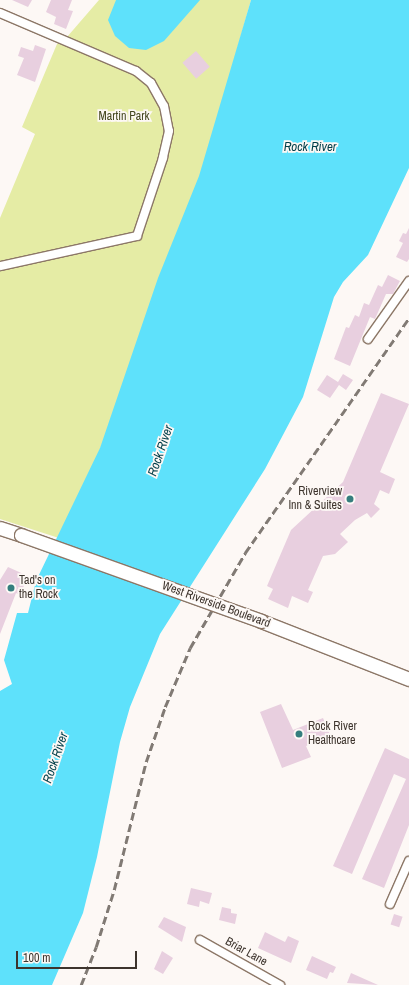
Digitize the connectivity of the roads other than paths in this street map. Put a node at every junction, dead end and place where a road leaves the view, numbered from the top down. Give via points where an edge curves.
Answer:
1 (0, 13) edge
2 (0, 266) edge
3 (409, 281) edge
4 (368, 339) dead end
5 (0, 528) edge
6 (409, 679) edge
7 (409, 861) edge
8 (390, 904) dead end
9 (200, 940) dead end
10 (280, 985) edge

1 - 2 street via 136,71 151,83 164,106 169,131 163,158 137,236
3 - 4 street
5 - 6 main road, West Riverside Boulevard, bridge via 261,621
7 - 8 street
9 - 10 street, Briar Lane

